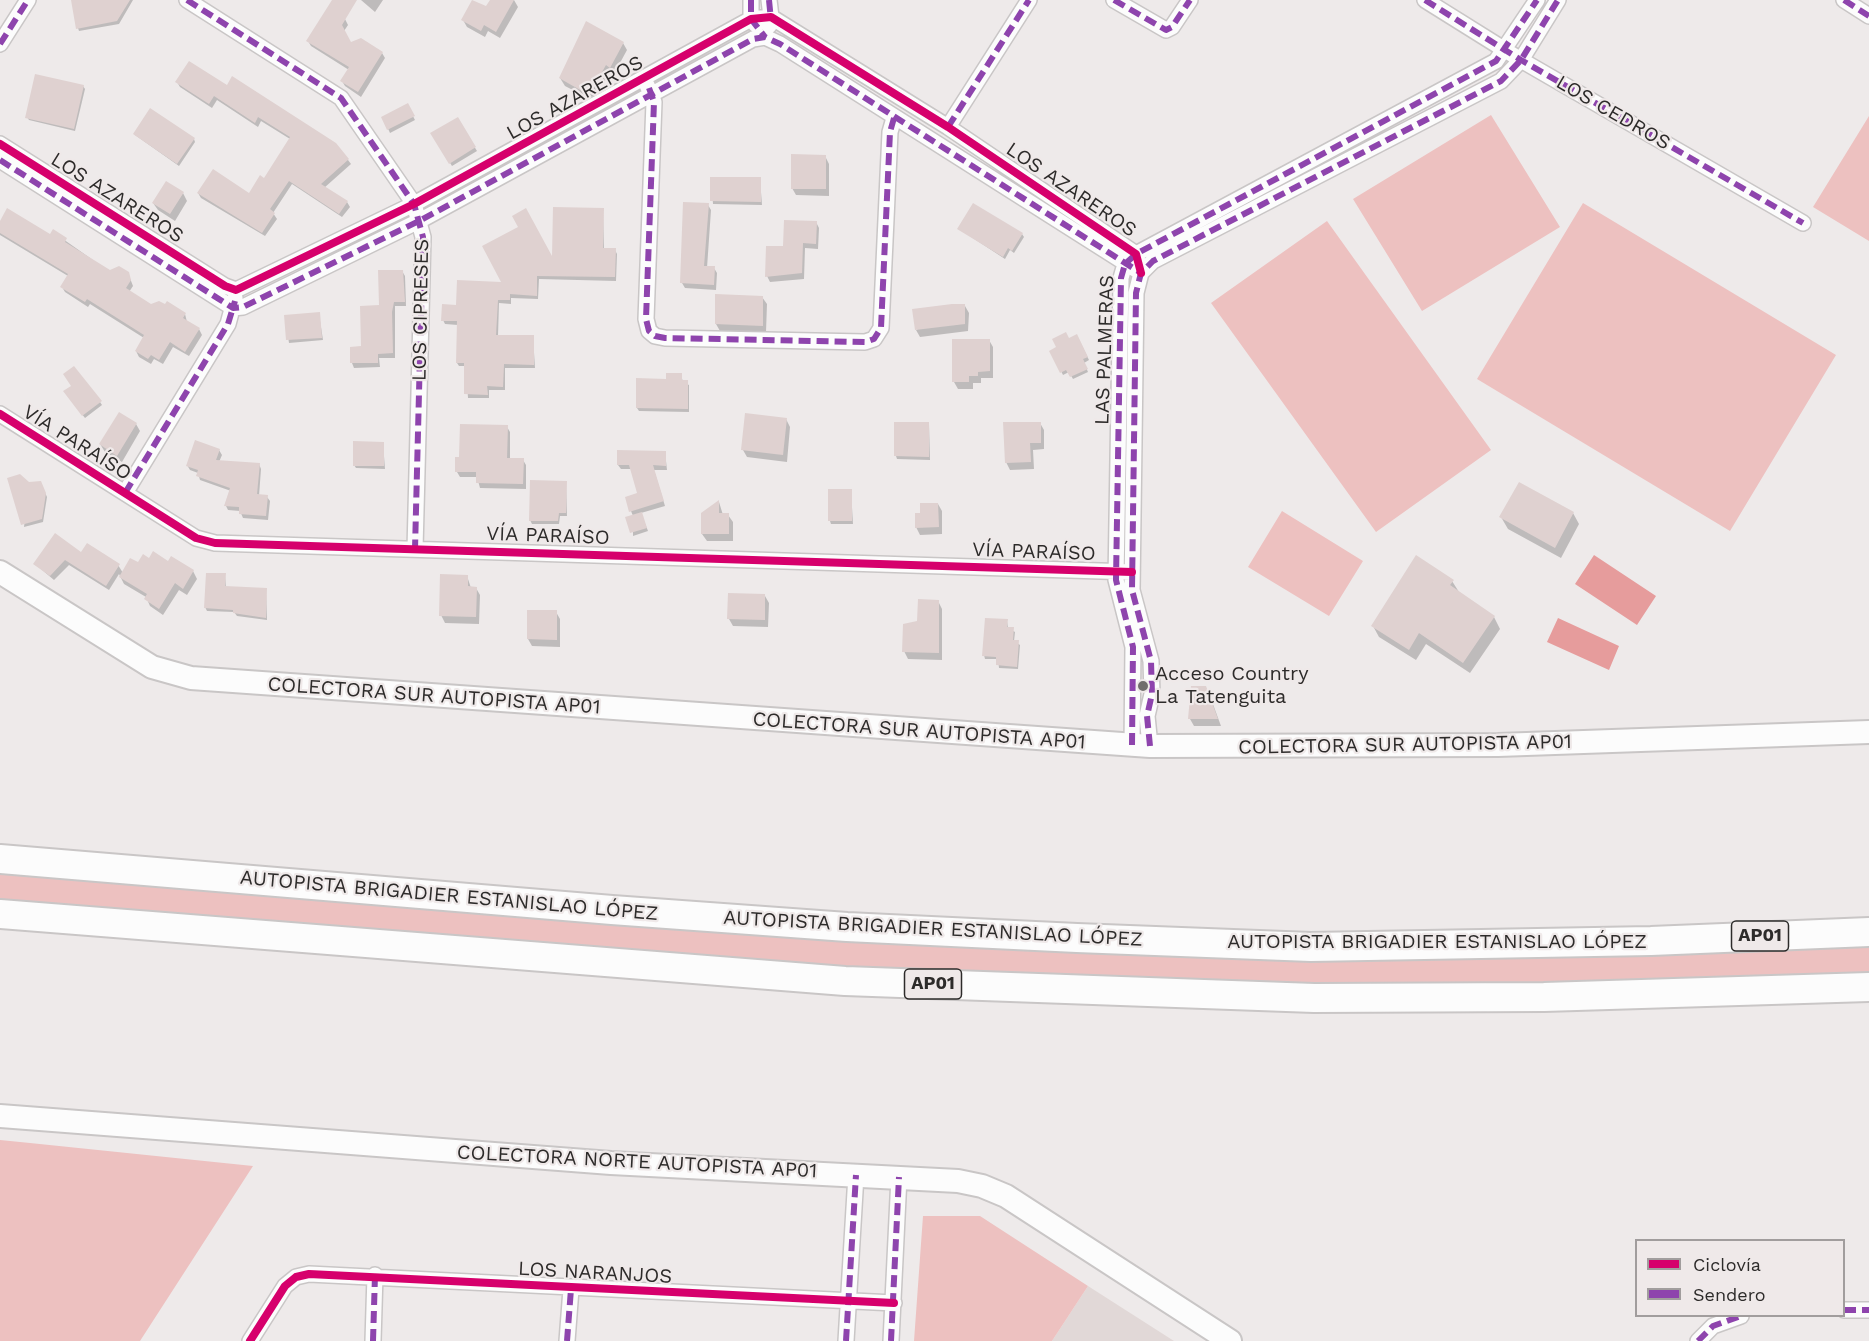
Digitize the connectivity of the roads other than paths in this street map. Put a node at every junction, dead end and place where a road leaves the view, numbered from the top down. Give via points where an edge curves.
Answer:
1 (28, 0) edge
2 (187, 0) edge
3 (751, 0) edge
4 (769, 0) edge
5 (1029, 0) edge
6 (1114, 0) edge
7 (1190, 0) edge
8 (1425, 0) edge
9 (1537, 0) edge
10 (1558, 0) edge
11 (1844, 0) edge
12 (1869, 16) edge
13 (771, 18) junction
14 (751, 19) junction
15 (765, 38) junction
16 (0, 44) edge
17 (1505, 50) junction
18 (1521, 60) junction
19 (644, 79) junction
20 (652, 93) junction
21 (894, 118) junction
22 (948, 127) junction
23 (964, 138) junction
24 (0, 144) edge
25 (953, 155) junction
26 (0, 160) edge
27 (414, 204) junction
28 (421, 220) junction
29 (1803, 223) dead end
30 (1130, 259) junction
31 (1141, 273) junction
32 (237, 291) junction
33 (233, 308) junction
34 (0, 414) edge
35 (125, 493) junction
36 (415, 549) junction
37 (1116, 571) junction
38 (0, 572) edge
39 (1132, 572) junction
40 (1869, 732) edge
41 (1141, 746) junction
42 (0, 859) edge
43 (0, 914) edge
44 (1869, 916) edge
45 (1869, 932) edge
46 (1651, 941) junction
47 (1869, 987) edge
48 (0, 1116) edge
49 (856, 1175) junction
50 (899, 1177) junction
51 (375, 1275) junction
52 (571, 1289) junction
53 (849, 1302) junction
54 (894, 1304) junction
55 (1845, 1310) edge
56 (1869, 1310) edge
57 (1738, 1317) edge
58 (250, 1341) edge
59 (373, 1341) edge
60 (567, 1341) edge
61 (846, 1341) edge
62 (891, 1341) edge
63 (1230, 1341) edge
64 (1698, 1341) edge

1 - 16 street
2 - 27 street, LOS CIPRESES via 341,98
3 - 14 street
4 - 13 street
5 - 22 street
6 - 7 street via 1166,30
8 - 17 street, LOS CEDROS
9 - 17 street, LAS PALMERAS
10 - 18 street, LAS PALMERAS
11 - 12 street
13 - 14 street, LOS AZAREROS
13 - 15 street
13 - 22 street, LOS AZAREROS
14 - 15 street
14 - 19 street, LOS AZAREROS
15 - 20 street, LOS AZAREROS via 753,39
15 - 21 street, LOS AZAREROS
17 - 18 street, LOS CEDROS
17 - 30 street, LAS PALMERAS via 1496,61
18 - 29 street, LOS CEDROS
18 - 31 street, LAS PALMERAS via 1501,81 1153,261
19 - 20 street
19 - 27 street, LOS AZAREROS
20 - 21 street via 646,320 649,331 665,338 865,342 874,339 881,328 890,132
20 - 28 street, LOS AZAREROS
21 - 25 street, LOS AZAREROS
22 - 23 street, LOS AZAREROS
23 - 25 street
23 - 30 street, LOS AZAREROS
24 - 32 street, LOS AZAREROS
25 - 30 street, LOS AZAREROS
26 - 33 street, LOS AZAREROS
27 - 28 street, LOS CIPRESES
27 - 32 street, LOS AZAREROS
28 - 33 street, LOS AZAREROS via 243,307
28 - 36 street, LOS CIPRESES
30 - 31 street
30 - 37 street, LAS PALMERAS via 1121,278
31 - 39 street, LAS PALMERAS via 1136,293
32 - 33 street
33 - 35 street via 228,324
34 - 35 street, VÍA PARAÍSO
35 - 36 street, VÍA PARAÍSO via 196,538 214,543
36 - 37 street, VÍA PARAÍSO
37 - 39 street, VÍA PARAÍSO
37 - 41 street, LAS PALMERAS via 1133,647
38 - 41 main road, COLECTORA SUR AUTOPISTA AP01 via 152,667 191,678
39 - 41 street, LAS PALMERAS via 1132,590 1151,661 1152,694
40 - 41 main road, COLECTORA SUR AUTOPISTA AP01 via 1498,746
42 - 46 highway, AUTOPISTA BRIGADIER ESTANISLAO LÓPEZ / AP01 via 847,927 1311,947
43 - 47 highway, AP01 via 845,981 1314,998 1544,997
44 - 46 highway via 1782,921
45 - 46 highway, AUTOPISTA BRIGADIER ESTANISLAO LÓPEZ / AP01
48 - 49 main road, COLECTORA NORTE AUTOPISTA AP01 via 610,1164
49 - 50 main road, COLECTORA NORTE AUTOPISTA AP01
49 - 53 street
50 - 54 street
50 - 63 main road, COLECTORA NORTE AUTOPISTA AP01 via 958,1181 1006,1196
51 - 52 street, LOS NARANJOS
51 - 58 street, LOS NARANJOS via 296,1277 285,1286
51 - 59 street
52 - 53 street, LOS NARANJOS
52 - 60 street
53 - 54 street, LOS NARANJOS
53 - 61 street
54 - 62 street
55 - 56 street
57 - 64 street via 1713,1326

